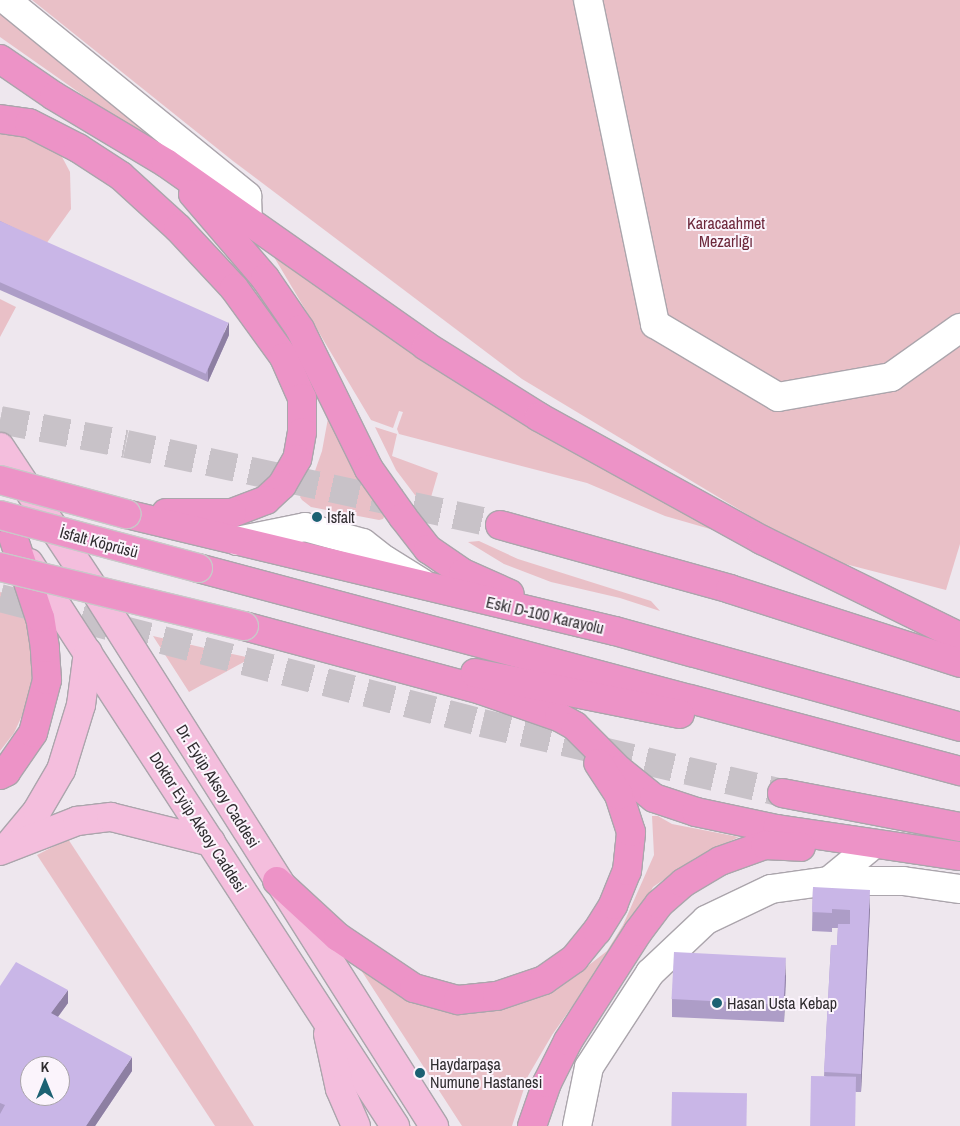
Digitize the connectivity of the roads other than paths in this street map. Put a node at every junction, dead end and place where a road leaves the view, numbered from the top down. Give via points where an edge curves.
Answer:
1 (6, 0) edge
2 (588, 0) edge
3 (0, 59) edge
4 (0, 119) edge
5 (166, 163) junction
6 (248, 220) junction
7 (960, 328) edge
8 (0, 447) edge
9 (0, 480) edge
10 (126, 514) junction
11 (4, 523) edge
12 (500, 525) tunnel mouth
13 (0, 567) edge
14 (244, 626) junction
15 (615, 631) junction
16 (960, 637) edge
17 (88, 652) junction
18 (960, 663) edge
19 (539, 711) junction
20 (960, 727) edge
21 (959, 770) edge
22 (0, 775) edge
23 (782, 793) tunnel mouth
24 (960, 827) edge
25 (211, 842) junction
26 (4, 849) edge
27 (868, 849) junction
28 (923, 849) junction
29 (960, 856) edge
30 (276, 880) junction
31 (829, 880) junction
32 (960, 890) edge
33 (325, 1018) junction
34 (356, 1126) edge
35 (395, 1126) edge
36 (434, 1126) edge
37 (532, 1126) edge
38 (577, 1126) edge

1 - 6 street via 247,196
2 - 7 street via 655,324 778,397 890,378
3 - 5 highway via 54,96
4 - 10 highway via 29,123 78,148 121,176 178,228 234,288 279,349 302,398 298,458 282,486 266,500 232,513
5 - 6 highway
5 - 15 highway via 265,278 295,321 369,469 428,549 463,574 488,585
6 - 16 highway via 426,346 539,417 762,540
8 - 30 main road, Dr. Eyüp Aksoy Caddesi via 94,589
9 - 10 highway, bridge
10 - 15 highway, Eski D-100 Karayolu
11 - 17 main road, Doktor Eyüp Aksoy Caddesi
11 - 21 highway, İsfalt Köprüsü, bridge via 198,568
11 - 22 highway via 40,618 47,680 33,732 6,772
12 - 18 highway via 730,589
13 - 14 highway, bridge
14 - 19 highway via 481,690
14 - 21 highway
15 - 20 highway, Eski D-100 Karayolu
17 - 25 main road, Doktor Eyüp Aksoy Caddesi
17 - 26 main road via 81,705 61,770 37,811
19 - 28 highway via 575,726 619,770 654,798 696,812 777,829
19 - 30 highway via 574,737 600,764 619,795 630,832 627,870 613,905 597,931 574,958 544,980 498,996 458,1000 414,988 338,937
23 - 24 highway
25 - 26 main road via 112,817 77,821
25 - 33 main road, Doktor Eyüp Aksoy Caddesi
27 - 28 highway
27 - 31 street
27 - 37 highway via 765,845 720,860 683,883 659,904 638,932 568,1041 547,1083
28 - 29 highway
30 - 36 main road, Dr. Eyüp Aksoy Caddesi
31 - 32 street via 903,880
31 - 38 street via 771,889 706,920 650,973 589,1067
33 - 34 main road via 340,1089
33 - 35 main road, Doktor Eyüp Aksoy Caddesi

